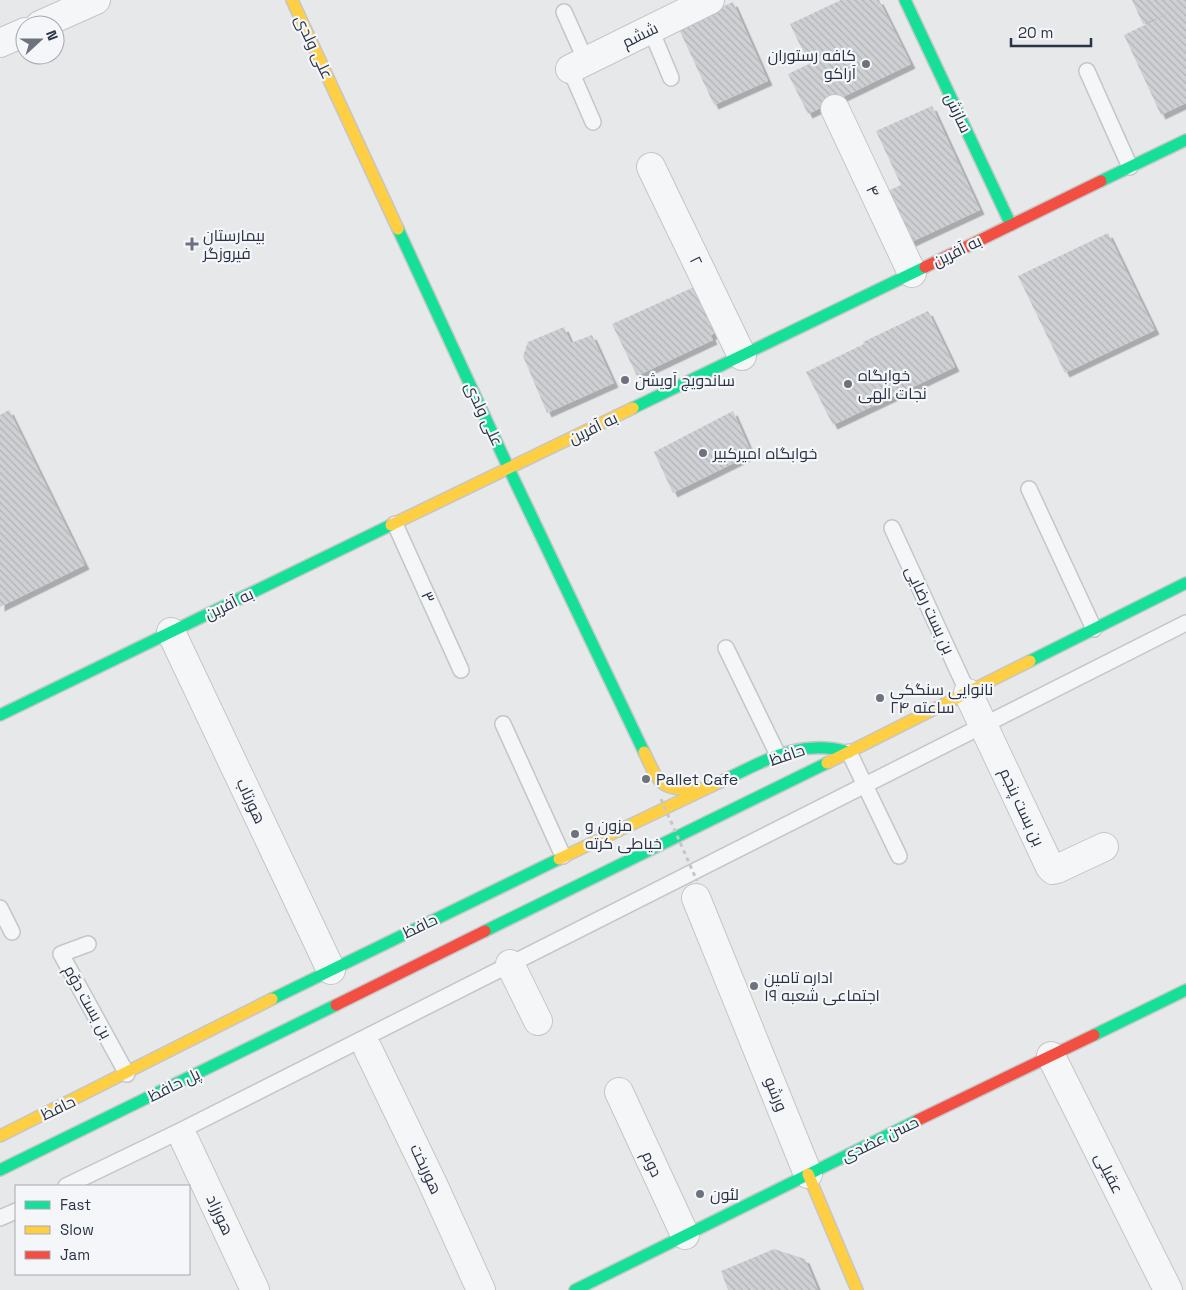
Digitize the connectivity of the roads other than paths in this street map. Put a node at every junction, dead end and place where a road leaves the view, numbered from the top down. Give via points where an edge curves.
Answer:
1 (96, 0) edge
2 (292, 0) edge
3 (710, 0) edge
4 (905, 0) edge
5 (564, 12) dead end
6 (62, 15) edge
7 (650, 30) junction
8 (15, 36) edge
9 (0, 43) edge
10 (578, 65) junction
11 (1087, 71) dead end
12 (671, 78) dead end
13 (834, 110) dead end
14 (593, 122) dead end
15 (1186, 140) edge
16 (651, 166) dead end
17 (1130, 167) junction
18 (1011, 225) junction
19 (912, 273) junction
20 (742, 356) junction
21 (509, 468) junction
22 (1029, 489) dead end
23 (395, 524) junction
24 (892, 528) dead end
25 (1186, 583) edge
26 (1186, 623) edge
27 (1094, 629) junction
28 (171, 632) junction
29 (726, 648) dead end
30 (462, 670) dead end
31 (968, 693) junction
32 (0, 715) edge
33 (503, 724) dead end
34 (984, 726) junction
35 (849, 752) junction
36 (778, 755) junction
37 (865, 785) junction
38 (706, 789) junction
39 (1104, 847) dead end
40 (563, 856) junction
41 (899, 856) dead end
42 (697, 890) road end
43 (0, 908) edge
44 (12, 932) dead end
45 (88, 944) dead end
46 (510, 964) junction
47 (331, 970) junction
48 (1186, 990) edge
49 (348, 999) joint
50 (538, 1021) dead end
51 (368, 1049) dead end
52 (1051, 1056) junction
53 (127, 1074) junction
54 (619, 1092) dead end
55 (0, 1136) edge
56 (185, 1141) dead end
57 (0, 1170) edge
58 (808, 1174) junction
59 (68, 1185) edge
60 (15, 1210) edge
61 (0, 1218) edge
62 (685, 1235) junction
63 (255, 1290) edge
64 (481, 1290) edge
65 (575, 1290) edge
66 (856, 1290) edge
67 (1168, 1290) edge

1 - 6 street
2 - 21 street, علی ولدی
3 - 7 street, ششم
4 - 18 street, سازش
5 - 10 lane
7 - 10 street, ششم
7 - 12 lane
8 - 9 street
10 - 14 lane
11 - 17 lane
13 - 19 street, ۴
15 - 17 street, به آفرین
16 - 20 street, ۲
17 - 18 street, به آفرین
18 - 19 street, به آفرین
19 - 20 street, به آفرین
20 - 21 street, به آفرین
21 - 23 street, به آفرین
21 - 38 street, علی ولدی via 657,779 674,789
22 - 27 lane
23 - 28 street, به آفرین
23 - 30 lane, ۳
24 - 31 lane, بن بست رضایی
25 - 27 street, حافظ
26 - 34 lane
27 - 31 street, حافظ
28 - 32 street, به آفرین
28 - 47 street, هورتاب
29 - 36 lane
31 - 34 street, بن بست پنجم
31 - 35 street, حافظ
33 - 40 lane
34 - 37 lane
34 - 39 street, بن بست پنجم via 1050,867 1057,869
35 - 36 street, حافظ via 813,746
35 - 37 lane
35 - 49 street, حافظ
36 - 38 street, حافظ
37 - 41 lane
37 - 46 lane
38 - 40 street, حافظ
40 - 47 street, حافظ
42 - 58 street, ورشو
43 - 44 lane
45 - 53 lane, بن بست دوّم via 61,954
46 - 50 street
46 - 59 lane
47 - 53 street, حافظ
48 - 52 street, حسن عضدی
49 - 57 street, پل حافظ
51 - 64 street, هوربخت
52 - 58 street, حسن عضدی
52 - 67 street, عقیلی
53 - 55 street, حافظ
54 - 62 street, دوم
56 - 63 street, هورزاد
58 - 62 street, حسن عضدی
58 - 66 street, ورشو
60 - 61 lane
62 - 65 street, حسن عضدی

